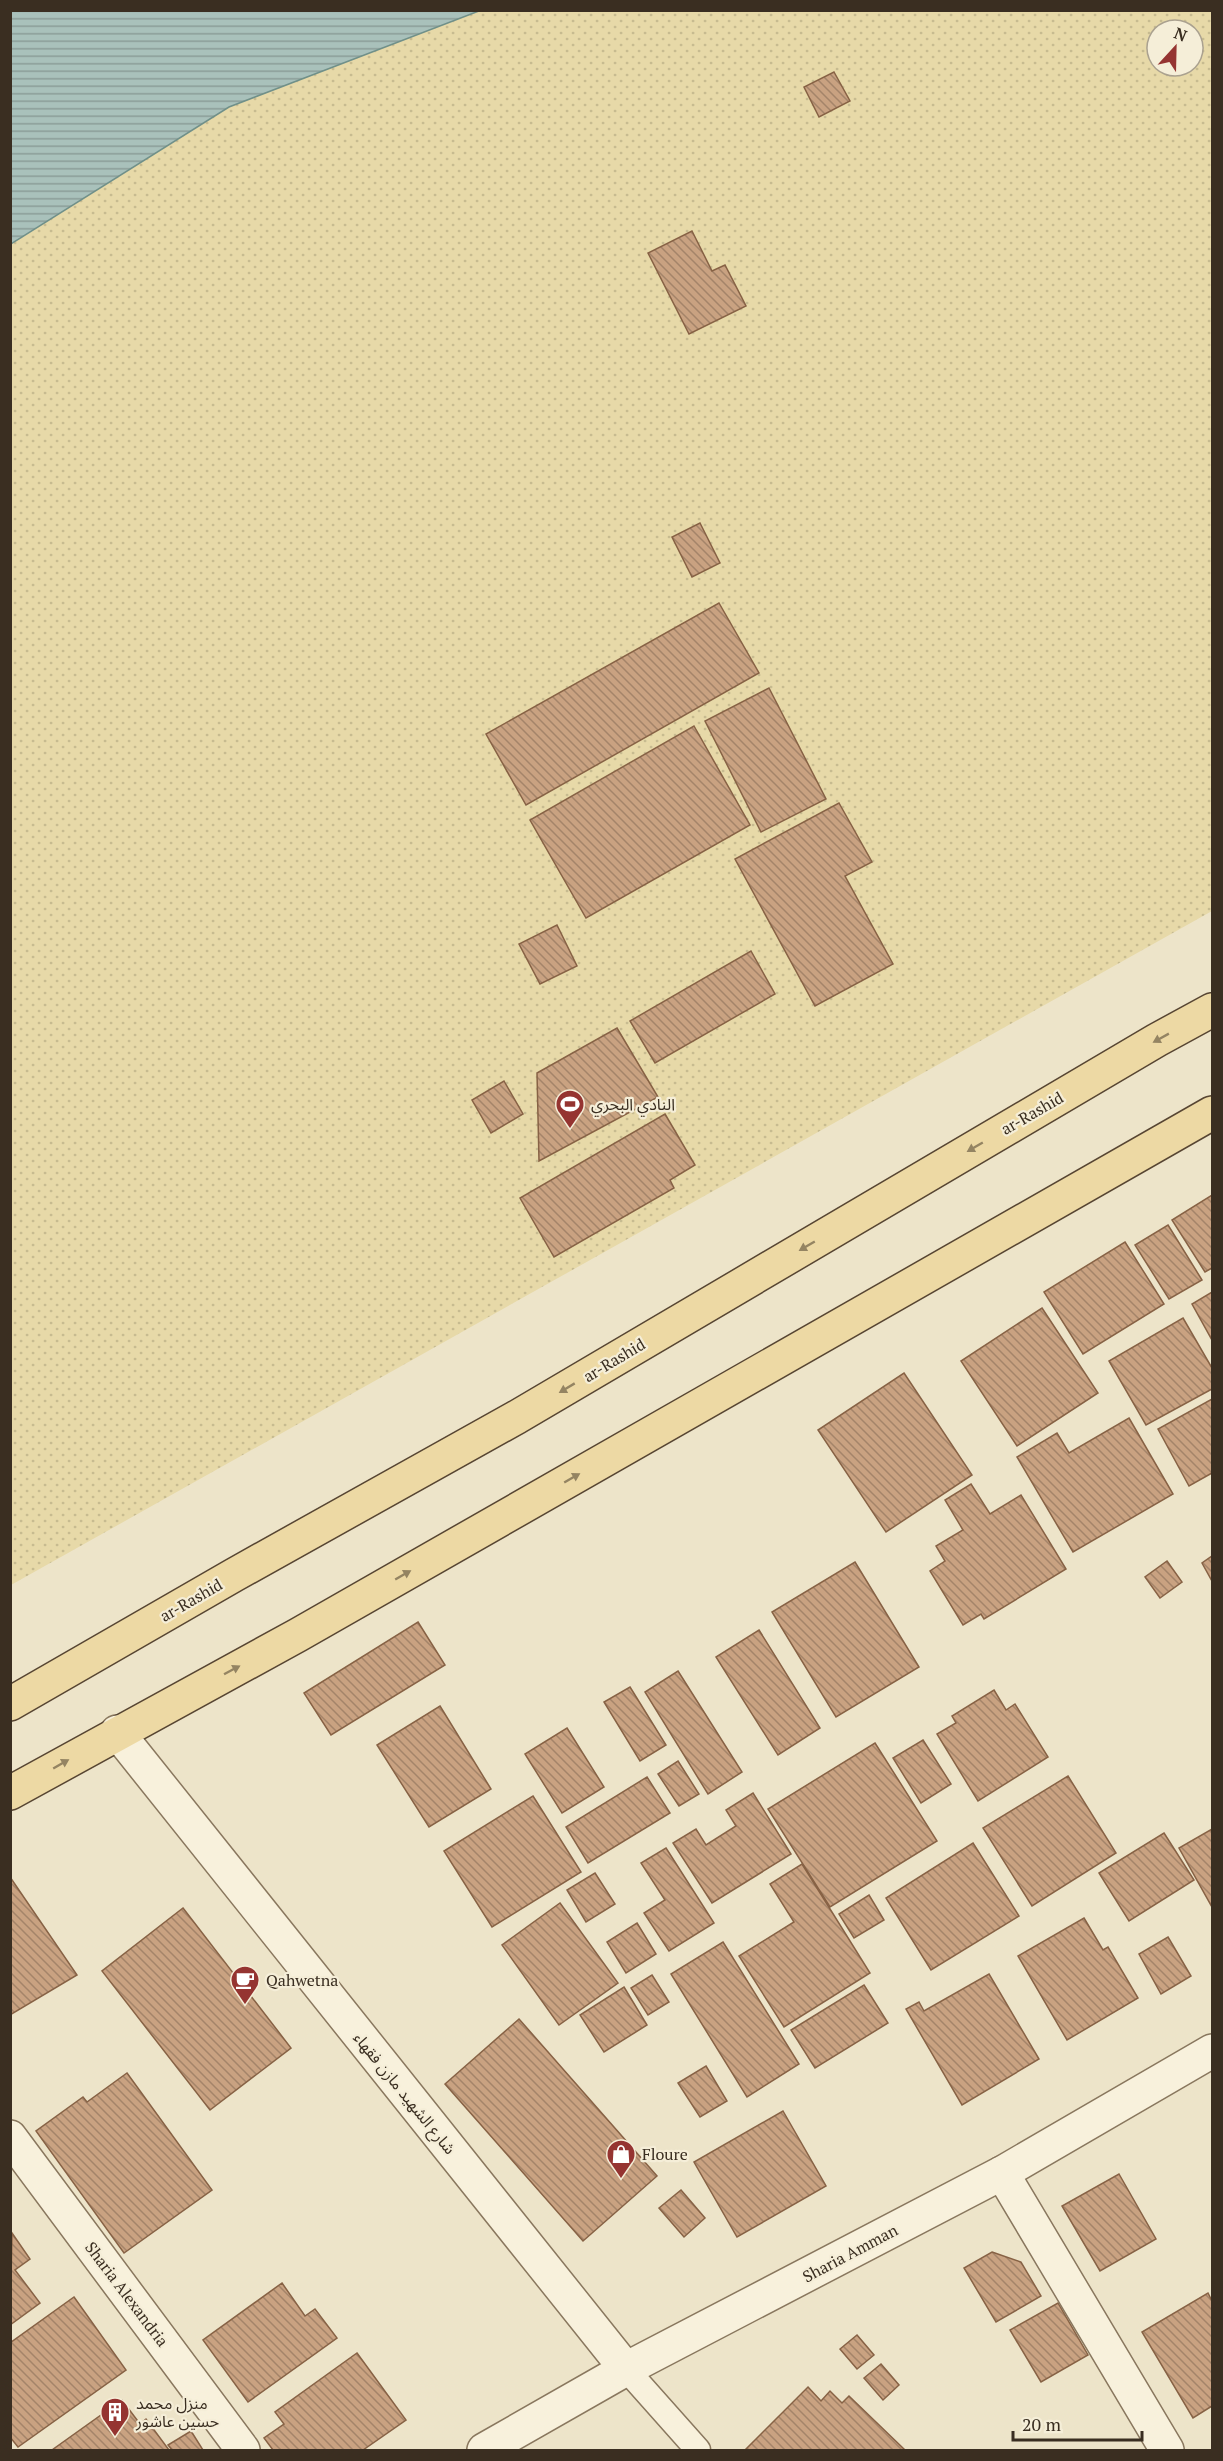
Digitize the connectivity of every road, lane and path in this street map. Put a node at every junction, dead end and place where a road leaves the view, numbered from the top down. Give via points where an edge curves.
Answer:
1 (1212, 1010) edge
2 (1212, 1113) edge
3 (10, 1704) edge
4 (117, 1732) junction
5 (10, 1792) edge
6 (1212, 2051) edge
7 (10, 2137) edge
8 (1002, 2173) junction
9 (626, 2369) junction
10 (243, 2451) edge
11 (484, 2451) edge
12 (698, 2451) edge
13 (1167, 2451) edge

1 -> 3 main road, ar-Rashid via 518,1417
4 -> 2 main road via 308,1629
5 -> 4 main road
4 - 9 street, شارع الشهيد مازن فقهاء
6 - 8 street, Sharia Amman
7 - 10 street, Sharia Alexandria
8 - 9 street, Sharia Amman
8 - 13 street
9 - 11 street, Sharia Amman
9 - 12 lane, شارع الشهيد مازن فقهاء

